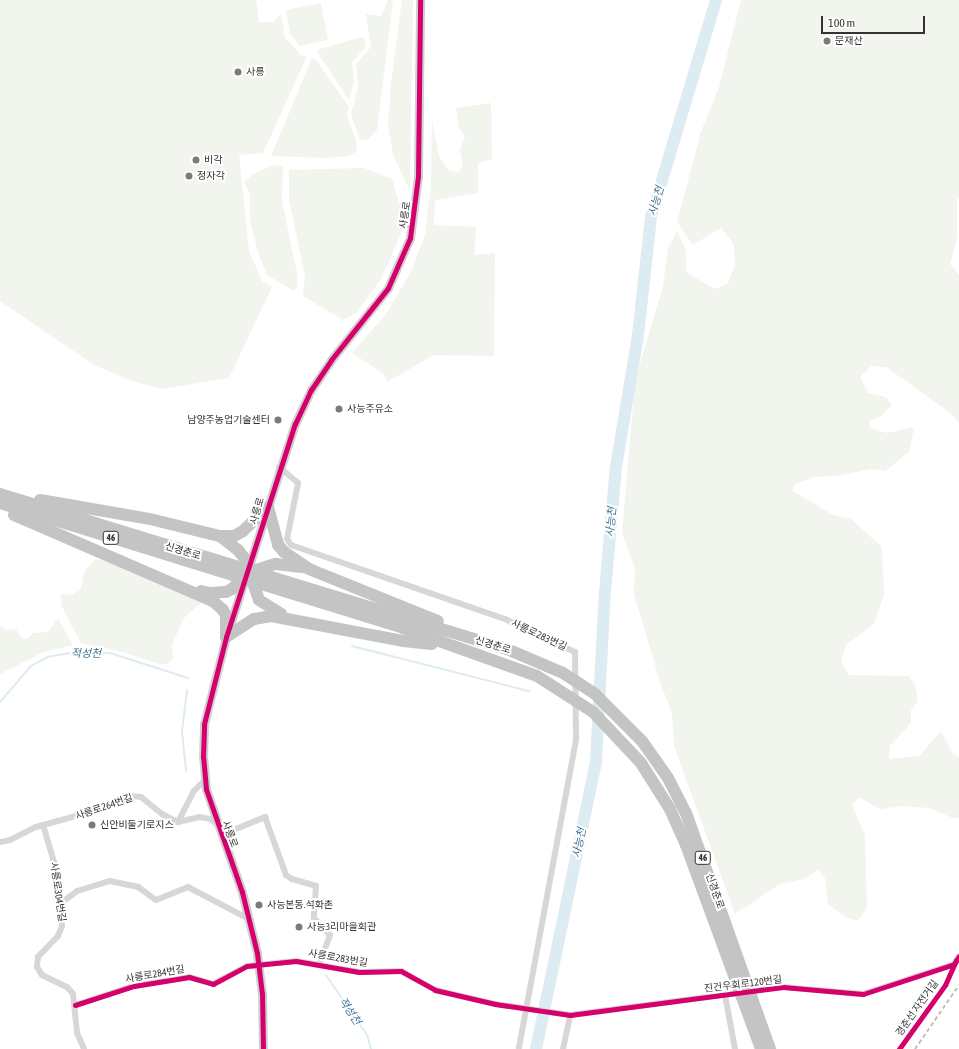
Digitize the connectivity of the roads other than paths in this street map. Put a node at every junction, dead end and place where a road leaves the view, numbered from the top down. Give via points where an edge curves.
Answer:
1 (420, 0) edge
2 (279, 467) junction
3 (1, 497) edge
4 (268, 507) junction
5 (0, 508) edge
6 (220, 536) junction
7 (309, 569) junction
8 (249, 572) junction
9 (269, 583) junction
10 (188, 588) junction
11 (290, 618) junction
12 (226, 637) junction
13 (477, 640) junction
14 (450, 645) junction
15 (205, 780) junction
16 (178, 822) junction
17 (216, 824) junction
18 (43, 825) junction
19 (221, 835) junction
20 (0, 842) edge
21 (58, 906) junction
22 (249, 919) junction
23 (959, 956) edge
24 (258, 963) junction
25 (319, 965) junction
26 (742, 985) junction
27 (724, 994) junction
28 (747, 1000) junction
29 (75, 1005) junction
30 (527, 1009) junction
31 (570, 1015) junction
32 (84, 1049) edge
33 (263, 1049) edge
34 (519, 1049) edge
35 (563, 1049) edge
36 (735, 1049) edge
37 (761, 1049) edge
38 (770, 1049) edge

1 - 2 street, 사릉로 via 418,176 410,238 400,265 381,299 339,350 311,390
2 - 4 street, 사릉로
2 - 30 street, 사릉로283번길 via 298,483 287,538 291,545 508,620 575,652 576,740
3 - 6 highway via 150,519
3 - 9 highway, 신경춘로 / 46
4 - 6 highway via 244,531 234,536
4 - 7 highway via 278,545
4 - 8 street, 사릉로
5 - 10 highway via 152,575
6 - 8 highway via 238,550 245,559
7 - 8 highway via 276,564
7 - 13 highway via 458,629
8 - 10 highway via 226,592 210,593
8 - 11 highway via 259,600
8 - 12 street, 사릉로
9 - 13 highway, 신경춘로 / 46
9 - 14 highway, 신경춘로 / 46
10 - 12 highway via 213,601 223,610
11 - 12 highway via 261,616
11 - 14 highway via 403,641
12 - 15 street, 사릉로 via 204,724
13 - 26 highway, 신경춘로 / 46 via 513,651 563,673 595,694 642,741 668,778 686,812
14 - 26 highway, 신경춘로 / 46 via 536,676 564,692 593,712 641,763 670,809
15 - 16 street via 194,791
15 - 17 street, 사릉로
16 - 17 street via 199,817 210,819
16 - 18 street, 사릉로264번길 via 136,796 90,813
17 - 19 street, 사릉로
18 - 20 street, 사릉로264번길
18 - 21 street, 사릉로304번길 via 56,869
19 - 22 street, 사릉로
19 - 25 street via 265,817 286,875 292,880 316,886 317,902 313,916 330,936
21 - 22 street via 77,890 110,881 138,887 156,900 188,887
21 - 29 street, 사릉로304번길 via 62,920 61,931 38,957 37,967 42,975 71,990
22 - 24 street, 사릉로
23 - 27 street, 진건우회로120번길 via 954,964 863,994 783,987
24 - 25 street, 사릉로283번길 via 296,961
24 - 29 street, 사릉로284번길 via 239,969 213,984 189,977 119,990
24 - 33 street, 사릉로 via 262,994
25 - 30 street, 사릉로283번길 via 368,973 401,971 436,990
26 - 28 highway, 신경춘로 / 46
27 - 31 street, 진건우회로120번길
27 - 36 street, 진건우회로120번길
28 - 37 highway, 신경춘로 / 46
28 - 38 highway, 신경춘로 / 46
29 - 32 street, 사릉로304번길 via 77,1033
30 - 31 street, 진건우회로120번길
30 - 34 street, 사릉로283번길
31 - 35 street

